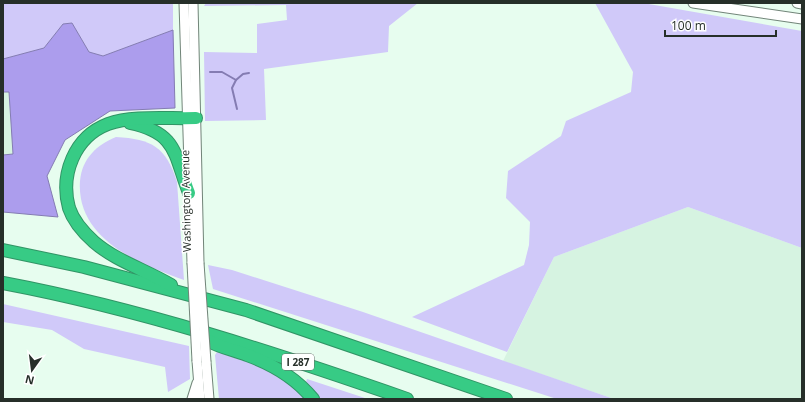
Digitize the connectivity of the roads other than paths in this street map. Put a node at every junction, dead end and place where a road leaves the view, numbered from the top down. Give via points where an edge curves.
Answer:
1 (193, 3) edge
2 (200, 3) edge
3 (694, 3) edge
4 (797, 3) edge
5 (802, 4) edge
6 (183, 5) edge
7 (802, 20) edge
8 (194, 56) junction
9 (191, 118) junction
10 (122, 122) junction
11 (189, 193) junction
12 (3, 250) edge
13 (195, 263) junction
14 (3, 283) edge
15 (181, 292) junction
16 (189, 328) junction
17 (201, 362) junction
18 (199, 376) junction
19 (192, 399) edge
20 (200, 399) edge
21 (209, 399) edge
22 (313, 399) edge
23 (407, 399) edge
24 (506, 399) edge

1 - 8 main road, Washington Avenue
2 - 8 main road
3 - 7 main road
4 - 5 main road
6 - 9 main road, Washington Avenue
8 - 9 main road, Washington Avenue
9 - 10 highway via 138,119
9 - 11 main road, Washington Avenue
9 - 13 main road, Washington Avenue
10 - 11 highway via 152,130 171,145 181,165
10 - 15 highway via 108,124 96,131 81,144 73,156 66,183 69,209 83,231 104,250
11 - 13 main road, Washington Avenue
12 - 15 highway via 84,267
13 - 17 main road, Washington Avenue, bridge
14 - 16 highway, I 287 via 125,310
15 - 24 highway via 311,331
16 - 22 highway via 214,344 248,355 280,370 300,384
16 - 23 highway, I 287
17 - 18 main road, Washington Avenue
17 - 21 main road, Washington Avenue
18 - 19 main road
18 - 20 main road, Washington Avenue

